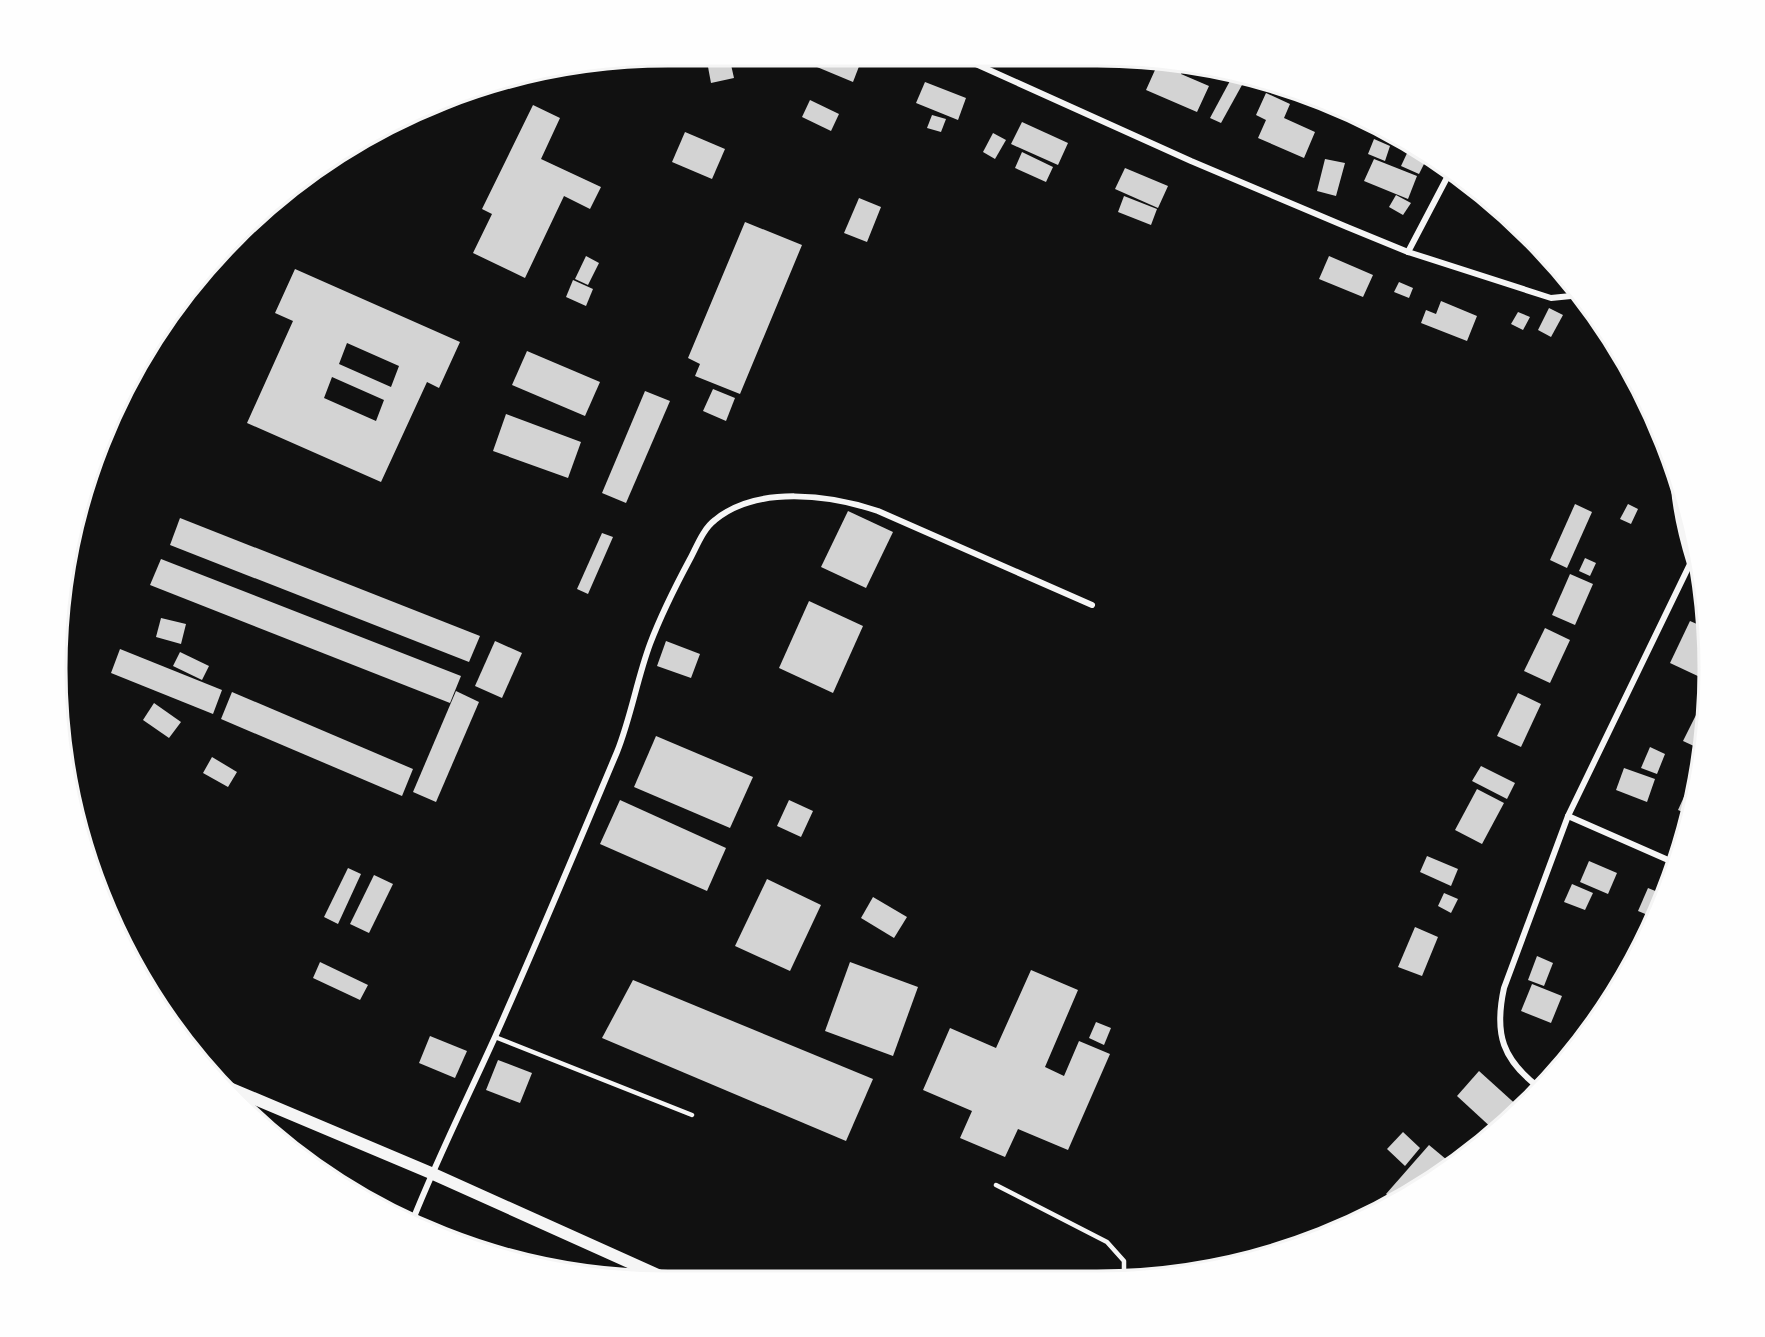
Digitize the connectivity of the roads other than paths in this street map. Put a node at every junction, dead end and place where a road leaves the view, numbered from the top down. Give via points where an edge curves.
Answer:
1 (980, 66) edge
2 (1446, 179) edge
3 (1408, 252) junction
4 (1569, 296) edge
5 (1675, 504) edge
6 (1688, 558) edge
7 (1690, 565) edge
8 (1092, 605) dead end
9 (1568, 816) junction
10 (1668, 860) edge
11 (495, 1036) junction
12 (1534, 1083) edge
13 (240, 1092) edge
14 (692, 1115) dead end
15 (432, 1173) junction
16 (996, 1185) dead end
17 (415, 1215) edge
18 (648, 1270) edge
19 (1124, 1270) edge

1 - 3 street via 1191,161
2 - 3 street
3 - 4 street via 1551,298
5 - 6 street
7 - 9 street
8 - 11 street via 858,504 781,497 750,503 713,521 654,635 622,739
9 - 10 street
9 - 12 street via 1499,1010 1500,1032 1507,1053
11 - 14 lane
11 - 15 street
13 - 15 main road
15 - 17 street
15 - 18 main road
16 - 19 lane via 1107,1242 1124,1261

